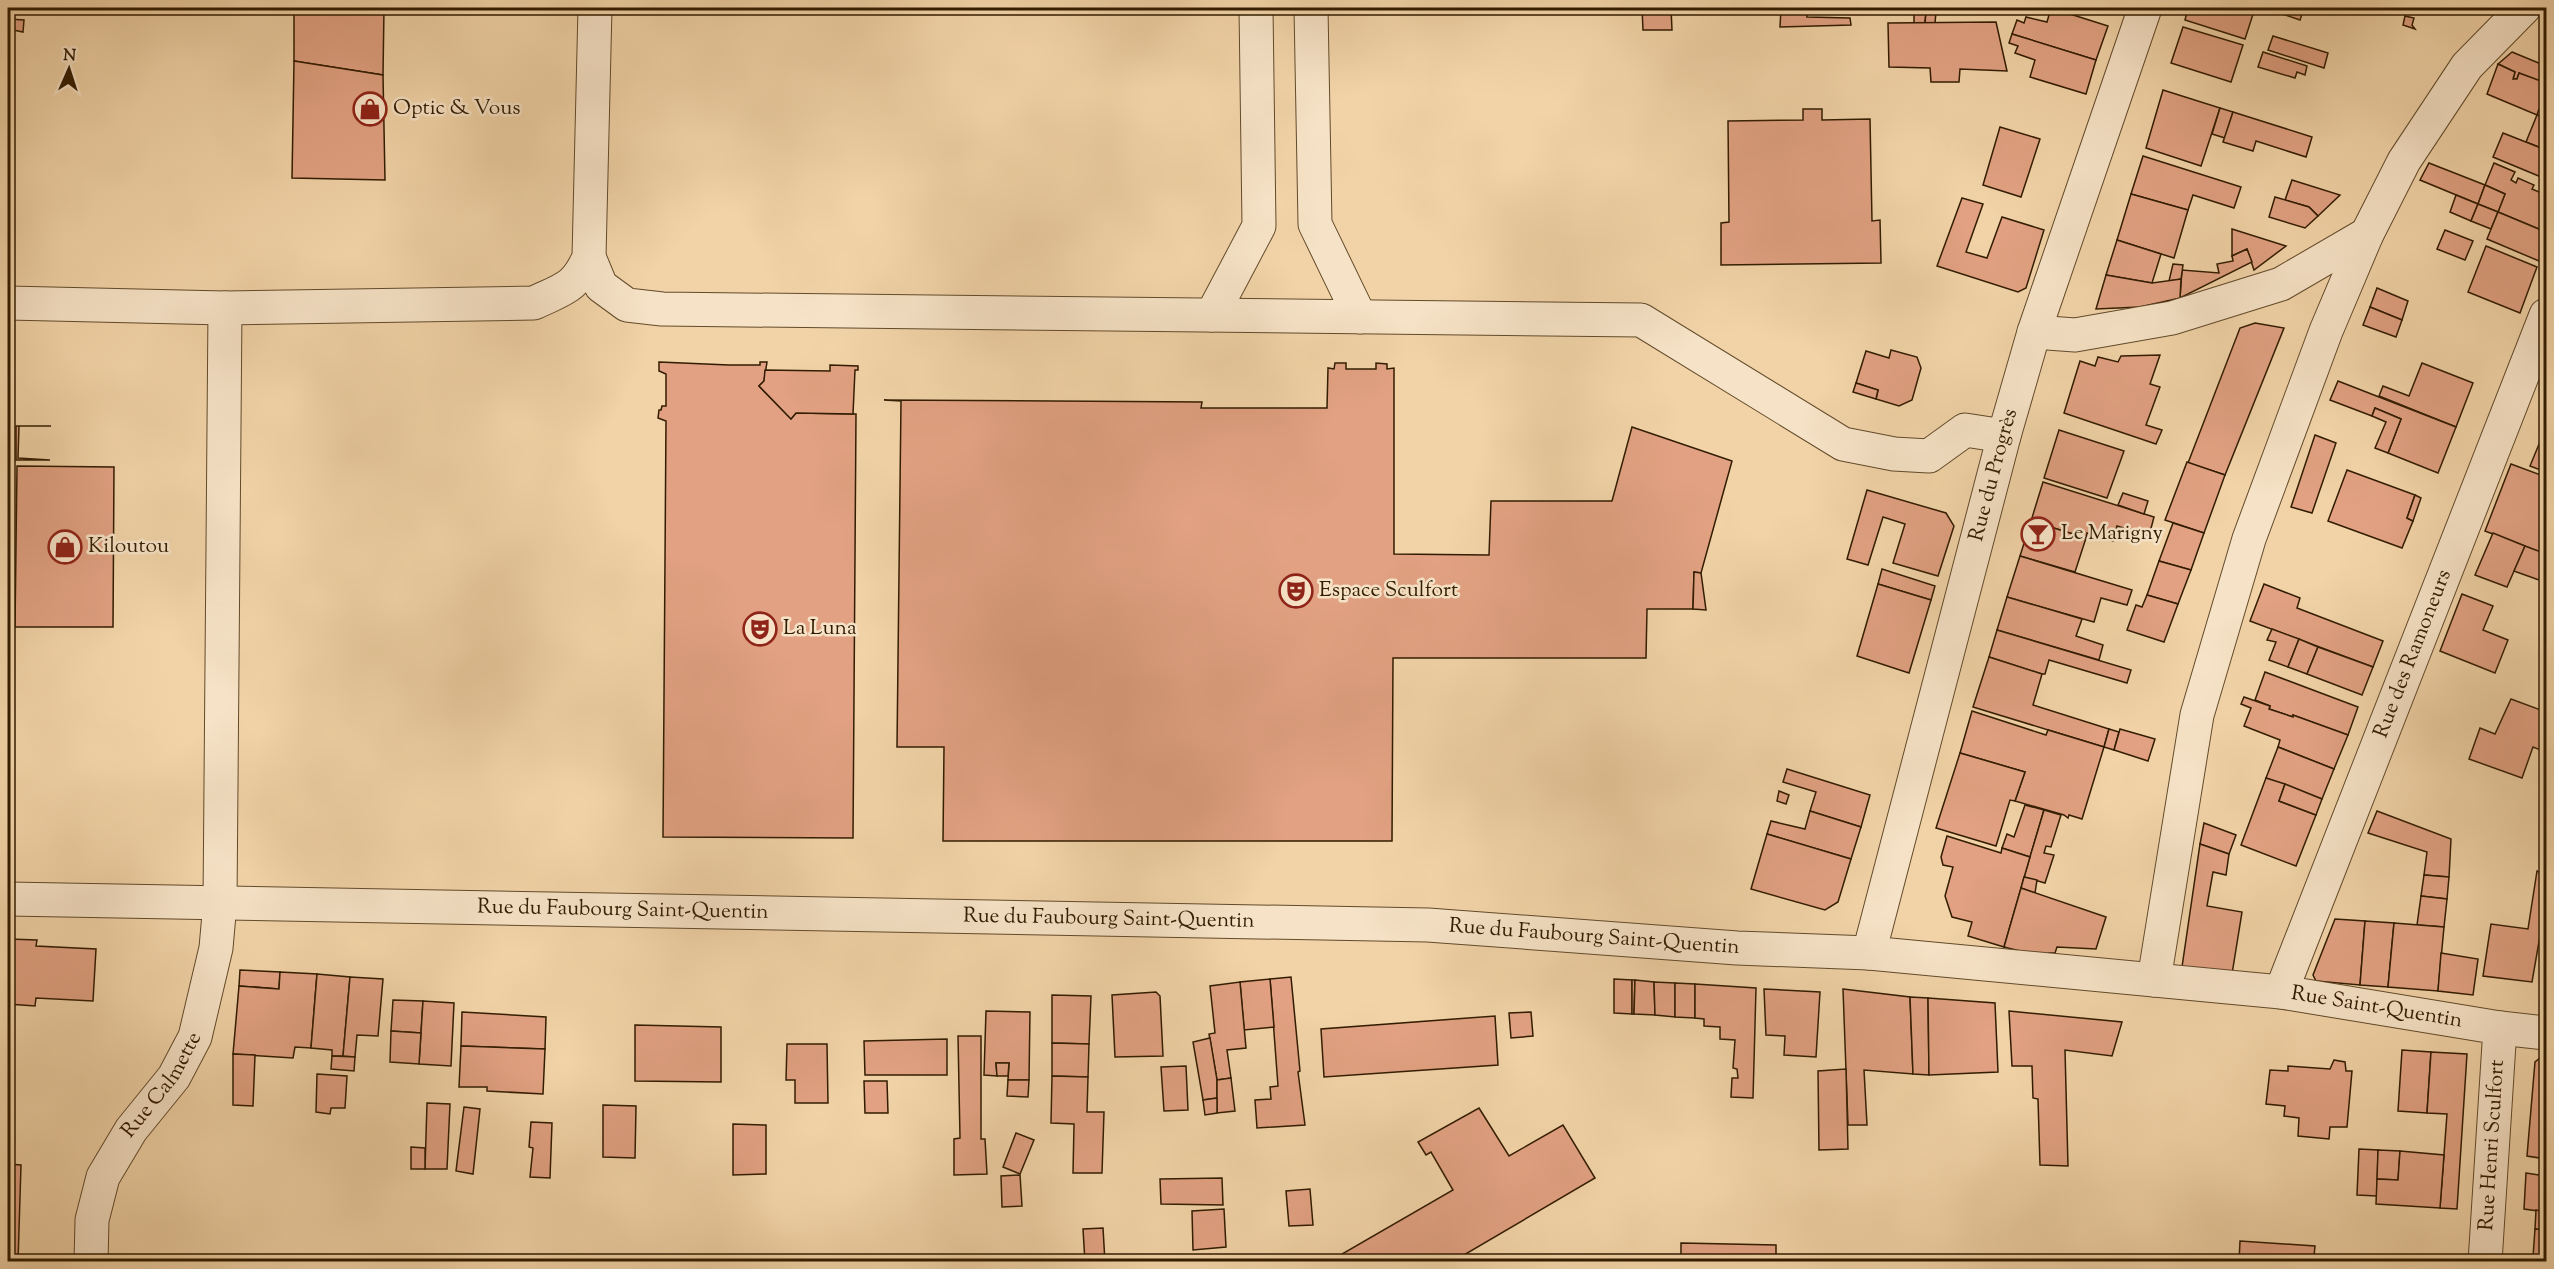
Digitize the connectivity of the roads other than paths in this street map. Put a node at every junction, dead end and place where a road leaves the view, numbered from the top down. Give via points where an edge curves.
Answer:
1 (596, 8) edge
2 (1256, 8) edge
3 (1311, 8) edge
4 (2145, 8) edge
5 (2524, 8) edge
6 (2367, 234) junction
7 (589, 257) junction
8 (8, 303) edge
9 (225, 308) junction
10 (1212, 315) junction
11 (2547, 315) edge
12 (1360, 317) junction
13 (2034, 332) junction
14 (2004, 436) junction
15 (8, 899) edge
16 (219, 903) junction
17 (1869, 953) junction
18 (2154, 980) junction
19 (2207, 985) joint
20 (2281, 992) junction
21 (2500, 1028) junction
22 (2547, 1033) edge
23 (91, 1262) edge
24 (2485, 1262) edge

1 - 7 street
2 - 10 street via 1259,226
3 - 12 street via 1315,224
4 - 13 street, Rue du Progrès
5 - 6 street via 2467,66 2404,161
6 - 13 street via 2280,284 2172,318 2075,334
6 - 18 street via 2326,331 2253,528 2197,715
7 - 9 street via 581,276 534,303
7 - 10 street via 601,286 627,305 662,309
8 - 9 street
9 - 16 street, Rue Calmette
10 - 12 street
11 - 20 street, Rue des Ramoneurs
12 - 14 street via 1641,320 1843,444 1929,456 1965,430
13 - 14 street, Rue du Progrès
14 - 17 street, Rue du Progrès
15 - 16 street, Rue du Faubourg Saint-Quentin
16 - 17 street, Rue du Faubourg Saint-Quentin via 1428,925 1737,948
16 - 23 street, Rue Calmette via 216,948 195,1037 174,1077 131,1130 103,1177 92,1220
17 - 18 street, Rue du Faubourg Saint-Quentin
18 - 19 street, Rue du Faubourg Saint-Quentin
19 - 20 street, Rue Saint-Quentin
20 - 21 street, Rue Saint-Quentin
21 - 22 street, Rue Saint-Quentin
21 - 24 street, Rue Henri Sculfort

